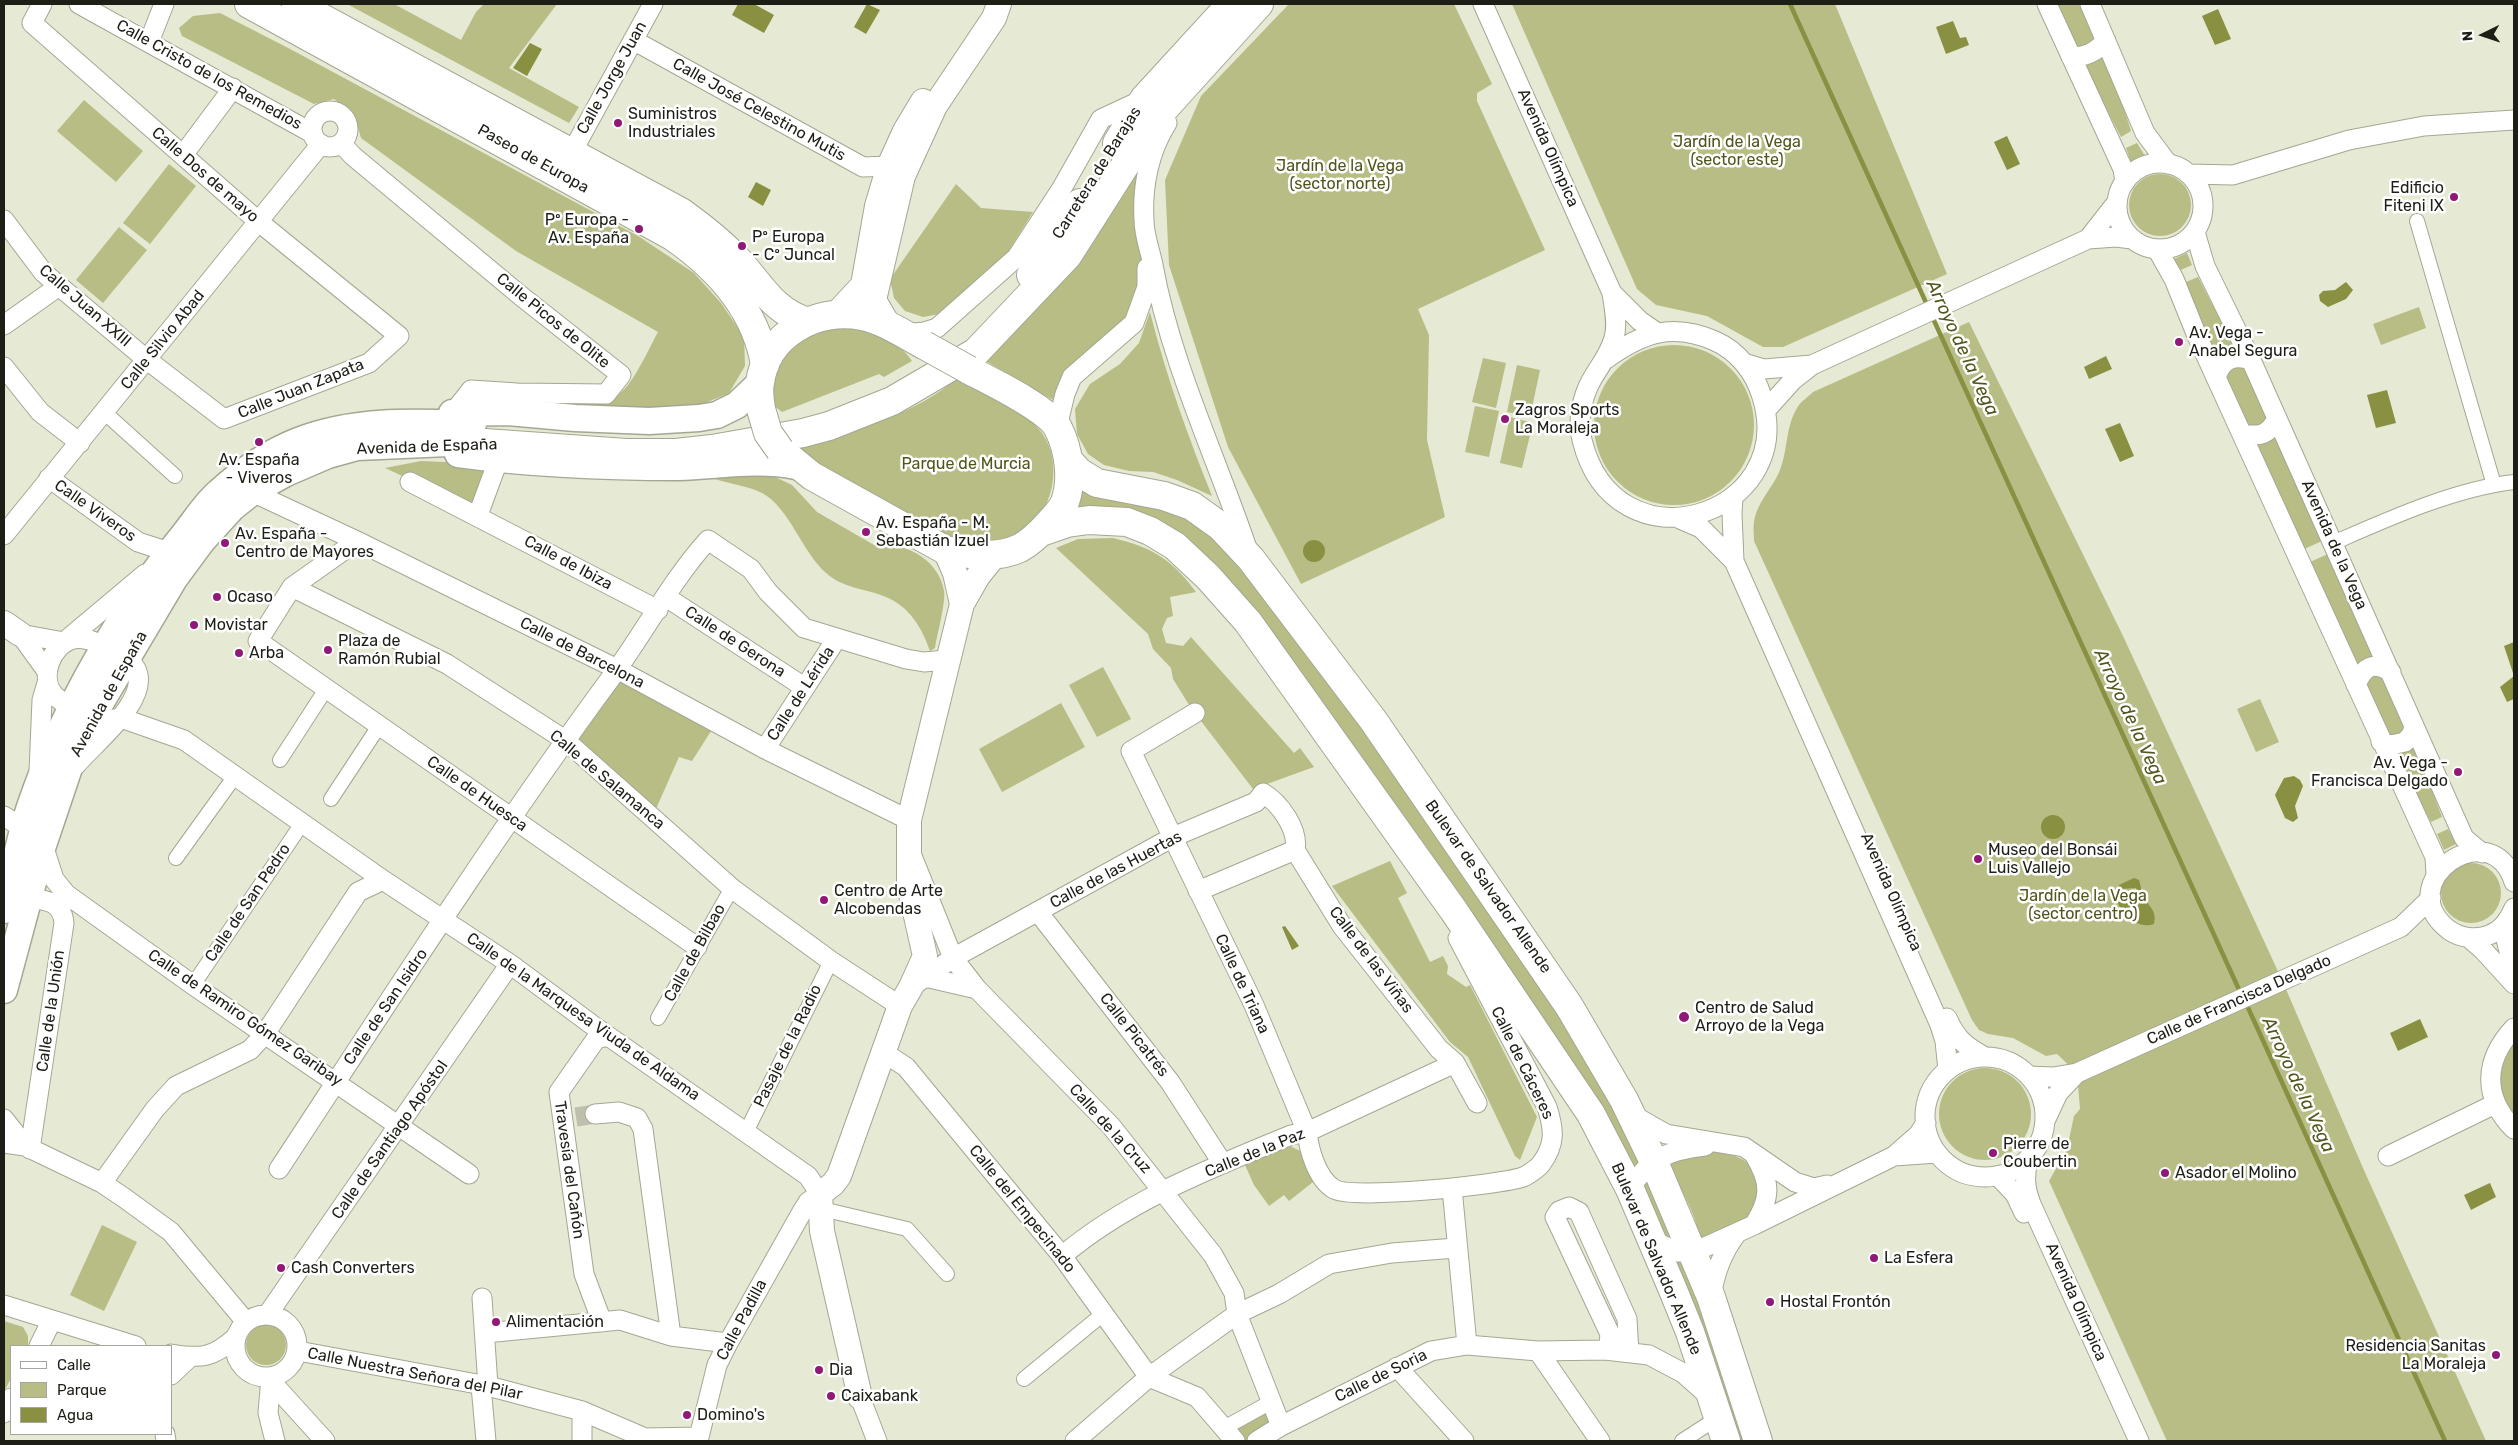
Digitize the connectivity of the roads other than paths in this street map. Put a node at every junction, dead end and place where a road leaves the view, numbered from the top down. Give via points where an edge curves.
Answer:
1 (42, 4) edge
2 (164, 4) edge
3 (249, 4) edge
4 (296, 4) edge
5 (653, 4) edge
6 (986, 4) edge
7 (1000, 4) edge
8 (1231, 4) edge
9 (1259, 4) edge
10 (1483, 4) edge
11 (2047, 4) edge
12 (2090, 4) edge
13 (89, 6) edge
14 (633, 40) junction
15 (2106, 41) junction
16 (149, 42) junction
17 (1212, 54) junction
18 (2071, 57) junction
19 (233, 88) junction
20 (1144, 99) junction
21 (2514, 120) edge
22 (316, 139) junction
23 (341, 143) junction
24 (572, 152) junction
25 (183, 155) junction
26 (2168, 164) junction
27 (889, 166) junction
28 (2189, 174) junction
29 (2233, 175) junction
30 (2125, 182) junction
31 (2117, 202) junction
32 (2203, 204) junction
33 (4, 220) edge
34 (2417, 221) dead end
35 (259, 222) junction
36 (2195, 232) junction
37 (1146, 237) junction
38 (2088, 239) junction
39 (2132, 239) junction
40 (2157, 249) junction
41 (59, 286) junction
42 (1612, 293) junction
43 (837, 312) junction
44 (808, 322) junction
45 (4, 325) edge
46 (1656, 332) junction
47 (905, 335) junction
48 (399, 336) joint
49 (969, 355) junction
50 (146, 359) junction
51 (1606, 359) junction
52 (2251, 360) junction
53 (1744, 363) junction
54 (1812, 365) junction
55 (4, 367) edge
56 (762, 374) junction
57 (2216, 378) junction
58 (1766, 410) junction
59 (104, 412) junction
60 (2277, 418) junction
61 (224, 419) joint
62 (465, 427) junction
63 (1057, 427) junction
64 (2242, 434) junction
65 (80, 443) junction
66 (403, 445) junction
67 (499, 458) junction
68 (788, 458) junction
69 (1068, 460) junction
70 (175, 476) dead end
71 (49, 478) junction
72 (410, 482) dead end
73 (2514, 482) edge
74 (2494, 484) junction
75 (252, 492) junction
76 (1734, 497) junction
77 (478, 516) junction
78 (1680, 519) junction
79 (1041, 532) junction
80 (4, 534) edge
81 (357, 541) junction
82 (2333, 543) junction
83 (945, 550) junction
84 (994, 554) junction
85 (166, 555) junction
86 (1251, 560) junction
87 (1734, 561) junction
88 (292, 587) junction
89 (662, 603) junction
90 (962, 604) junction
91 (12, 628) edge
92 (837, 638) junction
93 (64, 642) junction
94 (117, 652) junction
95 (947, 660) junction
96 (617, 669) junction
97 (2391, 672) junction
98 (47, 676) junction
99 (2356, 685) junction
100 (804, 687) junction
101 (326, 689) junction
102 (82, 712) junction
103 (1194, 713) dead end
104 (1805, 717) junction
105 (121, 718) junction
106 (380, 726) junction
107 (2414, 726) junction
108 (565, 740) junction
109 (2381, 742) junction
110 (765, 749) junction
111 (280, 760) dead end
112 (66, 776) junction
113 (235, 776) junction
114 (38, 785) junction
115 (331, 799) dead end
116 (511, 818) junction
117 (909, 820) junction
118 (303, 822) junction
119 (1394, 826) junction
120 (23, 830) edge
121 (1173, 837) junction
122 (909, 850) junction
123 (1295, 850) junction
124 (2482, 853) junction
125 (176, 858) dead end
126 (2508, 863) edge
127 (2436, 875) junction
128 (383, 880) junction
129 (2514, 882) edge
130 (732, 888) junction
131 (1198, 891) junction
132 (28, 898) junction
133 (2431, 898) junction
134 (82, 904) junction
135 (2514, 908) edge
136 (4, 910) edge
137 (1038, 912) junction
138 (63, 915) junction
139 (444, 920) junction
140 (2505, 925) junction
141 (2444, 926) junction
142 (2401, 927) junction
143 (2469, 938) junction
144 (697, 947) junction
145 (953, 958) junction
146 (831, 960) junction
147 (510, 964) junction
148 (2514, 965) edge
149 (2514, 984) edge
150 (193, 985) junction
151 (978, 989) junction
152 (4, 990) edge
153 (912, 990) junction
154 (658, 1018) dead end
155 (2514, 1028) edge
156 (265, 1034) junction
157 (608, 1036) junction
158 (882, 1052) junction
159 (1985, 1057) junction
160 (1455, 1063) junction
161 (1948, 1070) junction
162 (2077, 1073) junction
163 (2029, 1076) junction
164 (337, 1081) junction
165 (1477, 1103) dead end
166 (2495, 1104) junction
167 (595, 1114) tunnel mouth
168 (1631, 1114) junction
169 (4, 1119) edge
170 (2045, 1120) junction
171 (1926, 1123) junction
172 (400, 1126) junction
173 (2514, 1129) edge
174 (746, 1132) junction
175 (1308, 1132) junction
176 (4, 1143) edge
177 (1730, 1143) junction
178 (28, 1148) junction
179 (1937, 1154) junction
180 (1754, 1155) junction
181 (1894, 1156) junction
182 (2388, 1156) dead end
183 (2028, 1160) junction
184 (1654, 1162) junction
185 (1223, 1164) junction
186 (279, 1169) dead end
187 (469, 1174) dead end
188 (1998, 1176) junction
189 (102, 1183) junction
190 (1833, 1184) junction
191 (1452, 1188) junction
192 (1630, 1189) junction
193 (1164, 1191) junction
194 (821, 1202) junction
195 (1754, 1225) junction
196 (1737, 1233) junction
197 (1651, 1240) junction
198 (1456, 1248) junction
199 (1694, 1252) junction
200 (1062, 1256) junction
201 (947, 1274) dead end
202 (1712, 1297) junction
203 (482, 1298) dead end
204 (4, 1305) edge
205 (268, 1314) junction
206 (1103, 1314) junction
207 (1237, 1314) junction
208 (52, 1320) junction
209 (602, 1322) junction
210 (241, 1330) junction
211 (485, 1333) junction
212 (671, 1336) junction
213 (728, 1343) junction
214 (39, 1345) edge
215 (133, 1345) edge
216 (1467, 1345) junction
217 (1605, 1350) junction
218 (298, 1351) junction
219 (1538, 1351) junction
220 (1629, 1352) junction
221 (180, 1356) edge
222 (1397, 1367) junction
223 (172, 1373) edge
224 (1149, 1377) junction
225 (270, 1379) junction
226 (1024, 1379) dead end
227 (484, 1386) junction
228 (860, 1397) joint
229 (10, 1400) edge
230 (1271, 1402) junction
231 (582, 1411) junction
232 (4, 1413) edge
233 (1280, 1426) junction
234 (1718, 1426) edge
235 (1230, 1435) edge
236 (645, 1438) joint
237 (275, 1441) edge
238 (325, 1441) edge
239 (486, 1441) edge
240 (582, 1441) edge
241 (876, 1441) edge
242 (1075, 1441) edge
243 (1257, 1441) edge
244 (1464, 1441) edge
245 (1600, 1441) edge
246 (1682, 1441) edge
247 (1758, 1441) edge
248 (2127, 1441) edge
249 (2139, 1441) edge

1 - 25 street, Calle Dos de mayo via 32,23
2 - 16 street
3 - 56 main road, Paseo de Europa via 694,250 748,312 762,345
4 - 24 main road, Paseo de Europa
5 - 14 street, Calle Jorge Juan
6 - 27 street via 919,106
7 - 47 street via 935,106 902,176 874,300
8 - 20 main road, Carretera de Barajas
9 - 17 main road, Carretera de Barajas
10 - 42 street, Avenida Olímpica
11 - 18 street
12 - 15 street
13 - 16 street, Calle Cristo de los Remedios
14 - 24 street, Calle Jorge Juan
14 - 27 street, Calle José Celestino Mutis via 863,167
15 - 18 street via 2098,50 2083,57
15 - 26 street via 2146,133
16 - 19 street, Calle Cristo de los Remedios
17 - 37 street via 1156,140 1148,170 1144,220
17 - 49 main road, Carretera de Barajas via 1154,120 1068,255
18 - 30 street via 2123,169
19 - 22 street, Calle Cristo de los Remedios
19 - 25 street
20 - 47 street via 1101,120 1017,257 937,328
20 - 49 main road, Carretera de Barajas via 1088,191 1030,276
21 - 29 street via 2424,126 2349,140
22 - 23 street via 333,147
22 - 23 street via 313,122 321,113 332,111 346,122 348,132
22 - 35 street, Calle Silvio Abad
23 - 62 street, Calle Picos de Olite via 520,296 621,375 606,394 471,390
24 - 44 main road, Paseo de Europa via 681,212 733,255 769,299 791,317
25 - 35 street, Calle Dos de mayo
26 - 28 street
26 - 30 street via 2144,166
27 - 43 street via 877,206 863,285
28 - 29 street
28 - 32 street via 2199,188
29 - 32 street
30 - 31 street
31 - 38 street
31 - 39 street via 2118,216
32 - 36 street
33 - 41 street, Calle Juan XXIII via 44,272
34 - 74 street
35 - 48 street, Calle Dos de mayo
35 - 50 street, Calle Silvio Abad
36 - 40 street via 2178,245
36 - 52 street, Avenida de la Vega via 2205,266
37 - 63 street via 1147,287 1134,323 1072,377
37 - 86 street via 1161,309 1187,390
38 - 39 street
38 - 54 street
39 - 40 street
40 - 57 street via 2174,280
41 - 45 street
41 - 50 street, Calle Juan XXIII
42 - 46 street, Avenida Olímpica
42 - 51 street, Avenida Olímpica via 1614,337
43 - 44 main road
43 - 47 main road via 864,316
44 - 56 main road via 775,344
46 - 51 street via 1629,342
46 - 53 street via 1701,335 1722,344
47 - 49 main road, bridge
48 - 61 street, Calle Juan Zapata via 369,363
49 - 62 main road, Avenida de España via 791,420 709,434 625,436
49 - 63 main road
50 - 59 street, Calle Silvio Abad
50 - 61 street, Calle Juan XXIII
51 - 78 street via 1590,382 1581,409 1581,437 1588,464 1604,488 1626,506 1652,516
52 - 57 street via 2230,358 2223,363
52 - 60 street, Avenida de la Vega
53 - 54 street via 1764,369
53 - 58 street via 1758,385
54 - 58 street
55 - 65 street via 40,412
56 - 62 main road via 737,405 718,415 650,421 508,412
56 - 68 main road, Paseo de Europa, bridge via 761,410 768,433
57 - 64 street
58 - 76 street via 1766,435 1761,459 1749,481
59 - 65 street, Calle Silvio Abad
59 - 70 street
60 - 64 street via 2263,435
60 - 82 street, Avenida de la Vega
62 - 66 main road, Avenida de España
62 - 85 main road, Avenida de España via 392,422 357,424 322,433 274,453 217,493
63 - 69 main road
64 - 99 street
65 - 71 street, Calle Silvio Abad
66 - 67 main road
66 - 75 main road, Avenida de España via 357,447 328,455
67 - 68 main road via 611,467 694,466
67 - 77 street
68 - 83 main road
69 - 79 main road via 1070,479 1064,504
69 - 86 main road, Bulevar de Salvador Allende via 1079,472 1097,483 1164,496 1192,506 1220,526
71 - 80 street, Calle Silvio Abad
71 - 85 street, Calle Viveros via 138,542
72 - 77 street, Calle de Ibiza
73 - 74 street
74 - 82 street via 2402,514
75 - 81 street, Calle de Barcelona
75 - 94 main road, Avenida de España via 232,508 202,541
76 - 78 street via 1708,512
76 - 87 street, Avenida Olímpica
77 - 89 street, Calle de Ibiza
78 - 87 street, Avenida Olímpica via 1701,528
79 - 84 main road via 1020,548
79 - 119 main road, Bulevar de Salvador Allende via 1089,520 1128,522 1175,546 1248,622
81 - 88 street
81 - 96 street, Calle de Barcelona
82 - 97 street, Avenida de la Vega
83 - 84 main road via 969,555
83 - 90 street via 955,573
84 - 90 street
85 - 93 street
85 - 94 main road, Avenida de España
86 - 168 main road, Bulevar de Salvador Allende via 1373,720 1529,945 1569,1006
87 - 104 street, Avenida Olímpica
88 - 101 street, Calle de Huesca via 258,642
88 - 108 street, Calle de Salamanca via 447,664
89 - 92 street, Calle de San Isidro via 687,563 708,540 752,569 768,592 804,628
89 - 96 street, Calle de San Isidro
89 - 100 street, Calle de Gerona
90 - 95 street
91 - 93 street
91 - 98 street
92 - 95 street via 906,659 924,662
92 - 100 street, Calle de Lérida
93 - 94 street via 92,640
93 - 98 street via 55,653
94 - 102 main road, Avenida de España
94 - 105 street via 137,672 138,688 133,702
95 - 117 street
96 - 108 street, Calle de San Isidro
96 - 110 street, Calle de Barcelona
97 - 99 street via 2374,666 2360,674
97 - 107 street, Avenida de la Vega
98 - 102 street via 54,695
98 - 114 street via 42,700
99 - 109 street
100 - 110 street, Calle de Lérida
101 - 106 street, Calle de Huesca
101 - 111 street
102 - 105 street via 104,721
102 - 112 main road, Avenida de España
102 - 114 main road, Avenida de España
103 - 121 street, Calle de Triana via 1131,750
104 - 159 street, Avenida Olímpica via 1834,769 1956,1037
104 - 161 street, Avenida Olímpica via 1826,772 1940,1026 1946,1041
105 - 112 street
105 - 113 street, Calle de la Marquesa Viuda de Aldama via 184,740
106 - 115 street
106 - 116 street, Calle de Huesca
107 - 109 street via 2405,742 2391,745
107 - 124 street, Avenida de la Vega via 2464,838
108 - 116 street, Calle de San Isidro
108 - 130 street, Calle de Salamanca
109 - 127 street via 2434,857
110 - 117 street, Calle de Barcelona
112 - 120 main road, Avenida de España
113 - 118 street, Calle de la Marquesa Viuda de Aldama
113 - 125 street
114 - 120 main road, Avenida de España
116 - 139 street, Calle de San Isidro
116 - 144 street, Calle de Huesca
117 - 122 street
118 - 128 street, Calle de la Marquesa Viuda de Aldama
118 - 150 street, Calle de San Pedro
119 - 191 street, Calle de Cáceres via 1464,947 1548,1106 1554,1130 1540,1165 1524,1177
119 - 192 main road, Bulevar de Salvador Allende via 1591,1114
120 - 132 main road, Avenida de España
120 - 134 street, Calle de Ramiro Gómez Garibay via 54,879 66,894
120 - 136 main road, Avenida de España
121 - 123 street, Calle de las Huertas via 1256,802 1263,793 1271,798 1294,831
121 - 131 street, Calle de Triana
121 - 137 street, Calle de las Huertas
122 - 145 street, Calle de la Cruz
122 - 153 street via 909,885 924,956
123 - 131 street
123 - 160 street, Calle de las Viñas via 1342,926 1439,1050
124 - 126 street, Avenida de la Vega
124 - 127 street via 2459,855
126 - 129 street
127 - 133 street
128 - 139 street, Calle de la Marquesa Viuda de Aldama
128 - 156 street via 358,892
130 - 144 street, Calle de Bilbao
130 - 146 street, Calle de Salamanca
131 - 175 street, Calle de Triana via 1254,1005
132 - 138 street via 51,901
132 - 152 main road, Avenida de España
133 - 141 street
133 - 142 street, Calle de Francisca Delgado
134 - 138 street
134 - 150 street, Calle de Ramiro Gómez Garibay
135 - 140 street
137 - 145 street, Calle de las Huertas
137 - 185 street, Calle Picatrés via 1170,1082
138 - 178 street, Calle de la Unión
139 - 147 street, Calle de la Marquesa Viuda de Aldama
139 - 164 street, Calle de San Isidro
140 - 143 street via 2488,936
140 - 148 street
141 - 142 street, Calle de Francisca Delgado
141 - 143 street
142 - 162 street, Calle de Francisca Delgado
143 - 149 street
144 - 154 street, Calle de Bilbao
145 - 151 street, Calle de la Cruz
145 - 153 street, Calle de las Huertas
146 - 153 street, Calle de Salamanca
146 - 174 street, Pasaje de la Radio
147 - 157 street, Calle de la Marquesa Viuda de Aldama
147 - 172 street, Calle de Santiago Apóstol
150 - 156 street, Calle de Ramiro Gómez Garibay
151 - 153 street
151 - 193 street, Calle de la Cruz via 1111,1126
153 - 158 street
155 - 166 street via 2492,1064
156 - 164 street, Calle de Ramiro Gómez Garibay
156 - 189 street via 250,1050 176,1086 155,1109
157 - 174 street, Calle de la Marquesa Viuda de Aldama
157 - 209 street, Travesía del Cañón via 596,1039 559,1092 569,1118 584,1274
158 - 194 street via 839,1176
158 - 200 street, Calle del Empecinado via 906,1067
159 - 161 street via 1959,1063
159 - 163 street via 2005,1060
160 - 165 street, Calle de las Viñas
160 - 175 street, Calle de la Paz
161 - 171 street via 1929,1095
162 - 163 street, Calle de Francisca Delgado via 2052,1078
162 - 170 street, Calle de Francisca Delgado via 2058,1093
163 - 170 street via 2043,1100
164 - 172 street, Calle de Ramiro Gómez Garibay
164 - 186 street, Calle de San Isidro
166 - 173 street
166 - 182 street
167 - 212 street via 619,1112 637,1118 643,1129
168 - 177 street via 1666,1134
168 - 184 main road, Bulevar de Salvador Allende
169 - 178 street
170 - 183 street via 2036,1150
171 - 179 street via 1929,1139
171 - 181 street via 1918,1135
172 - 187 street, Calle de Ramiro Gómez Garibay
172 - 205 street, Calle de Santiago Apóstol
174 - 194 street, Calle de la Marquesa Viuda de Aldama via 808,1176
175 - 185 street, Calle de la Paz via 1291,1135
175 - 191 street, Calle de Cáceres via 1308,1146 1324,1179 1334,1190 1360,1194
176 - 178 street
177 - 180 street via 1744,1147
177 - 184 street via 1684,1148
178 - 189 street
179 - 181 street
179 - 188 street via 1949,1166 1965,1174 1986,1178
180 - 190 street via 1795,1182 1814,1188
180 - 195 street via 1766,1174 1768,1196
181 - 190 street
183 - 188 street via 2017,1169
183 - 249 street, Avenida Olímpica via 2024,1174 2031,1204
184 - 192 street via 1640,1172
184 - 199 main road, Bulevar de Salvador Allende
185 - 193 street, Calle de la Paz
188 - 248 street, Avenida Olímpica via 2015,1194 2022,1208
189 - 210 street via 171,1232
190 - 195 street
191 - 198 street
192 - 197 main road, Bulevar de Salvador Allende
193 - 200 street, Calle de la Paz via 1136,1205
193 - 207 street, Calle de la Cruz via 1213,1255 1234,1293
194 - 201 street via 907,1229
194 - 213 street, Calle Padilla via 808,1202
194 - 228 street via 822,1232
195 - 196 street
196 - 199 street
196 - 202 street via 1720,1259
197 - 199 street via 1678,1252
197 - 234 main road, Bulevar de Salvador Allende via 1690,1332
198 - 207 street via 1392,1253 1329,1264
198 - 216 street
199 - 202 main road, Bulevar de Salvador Allende
200 - 206 street, Calle del Empecinado
202 - 247 main road, Bulevar de Salvador Allende
203 - 211 street
204 - 208 street
205 - 210 street via 252,1318
205 - 218 street via 278,1317 293,1329
206 - 224 street, Calle del Empecinado
206 - 226 street
207 - 224 street
207 - 230 street, Calle de la Cruz
208 - 214 street
208 - 215 street
209 - 211 street
209 - 212 street via 620,1320
210 - 221 street via 220,1351 210,1356
210 - 225 street via 236,1357 249,1373
211 - 227 street
212 - 213 street
213 - 236 street, Calle Padilla via 717,1365 699,1437
216 - 219 street, Calle de Soria
216 - 222 street, Calle de Soria via 1431,1352
217 - 219 street, Calle de Soria
217 - 220 street, Calle de Soria
217 - 220 street via 1610,1344 1610,1334 1555,1217 1559,1211 1569,1207 1579,1212 1627,1320
218 - 225 street via 286,1371
218 - 227 street, Calle Nuestra Señora del Pilar
219 - 245 street
220 - 234 street, Calle de Soria via 1649,1355 1683,1374
221 - 223 street
222 - 233 street, Calle de Soria
222 - 244 street
224 - 235 street via 1197,1397
224 - 242 street
225 - 237 street via 268,1413
225 - 238 street
227 - 231 street, Calle Nuestra Señora del Pilar
227 - 239 street
228 - 241 street
229 - 232 street
230 - 233 street, Calle de la Cruz
230 - 235 street
231 - 236 street, Calle Nuestra Señora del Pilar
231 - 240 street
233 - 243 street, Calle de Soria
234 - 246 street

